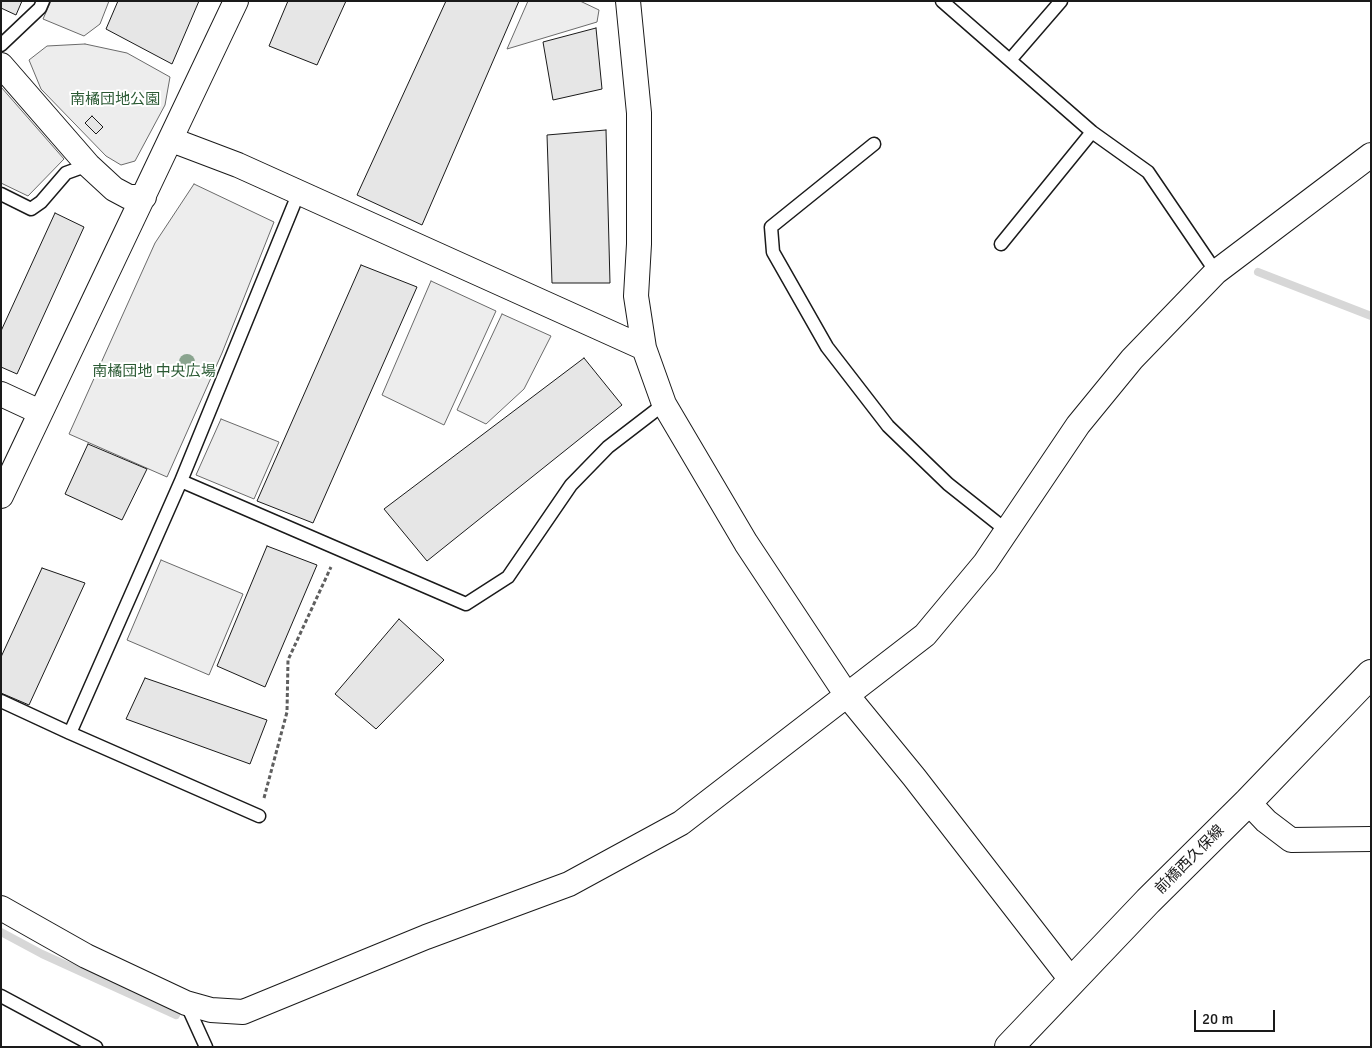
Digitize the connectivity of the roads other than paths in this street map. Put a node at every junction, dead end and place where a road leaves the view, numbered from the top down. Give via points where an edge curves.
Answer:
1 (43, 1) edge
2 (236, 1) edge
3 (942, 1) edge
4 (1061, 1) edge
5 (632, 7) edge
6 (1, 45) edge
7 (1010, 60) junction
8 (1, 65) edge
9 (1092, 132) junction
10 (172, 140) junction
11 (874, 144) dead end
12 (1371, 156) edge
13 (88, 164) junction
14 (299, 192) junction
15 (1, 194) edge
16 (144, 196) junction
17 (1001, 244) dead end
18 (1216, 272) junction
19 (644, 348) junction
20 (1, 394) edge
21 (664, 404) junction
22 (40, 412) junction
23 (181, 481) junction
24 (1, 496) edge
25 (1006, 530) junction
26 (1371, 674) edge
27 (846, 694) junction
28 (1, 700) edge
29 (70, 733) junction
30 (1248, 802) junction
31 (259, 816) road end
32 (1371, 839) edge
33 (1, 908) edge
34 (1072, 981) junction
35 (1, 996) edge
36 (186, 1002) junction
37 (96, 1047) edge
38 (206, 1047) edge
39 (1009, 1047) edge

1 - 6 lane via 40,8
2 - 10 street
3 - 7 lane
4 - 7 lane
5 - 19 street via 638,114 636,296
7 - 9 lane
8 - 13 street
9 - 17 lane
9 - 18 lane via 1148,172
10 - 14 street
10 - 16 street
11 - 25 lane via 771,227 773,252 827,346 888,426 948,484
12 - 18 street
13 - 15 lane via 66,173 31,209
13 - 16 street via 114,190 129,197
14 - 19 street
14 - 23 lane
16 - 22 street
18 - 25 street via 1132,359 1078,425
19 - 21 street
20 - 22 street
21 - 23 lane via 608,447 571,485 508,577 466,604
21 - 27 street via 746,543
22 - 24 street
23 - 29 lane
25 - 27 street via 985,563 925,635
26 - 30 main road, 前橋西久保線
27 - 34 street
27 - 36 street via 681,823 568,884 426,937 243,1012 211,1010
28 - 29 lane
29 - 31 lane
30 - 32 street via 1291,840
30 - 34 main road, 前橋西久保線
33 - 36 street via 86,956
34 - 39 main road, 前橋西久保線
35 - 37 lane
36 - 38 lane

